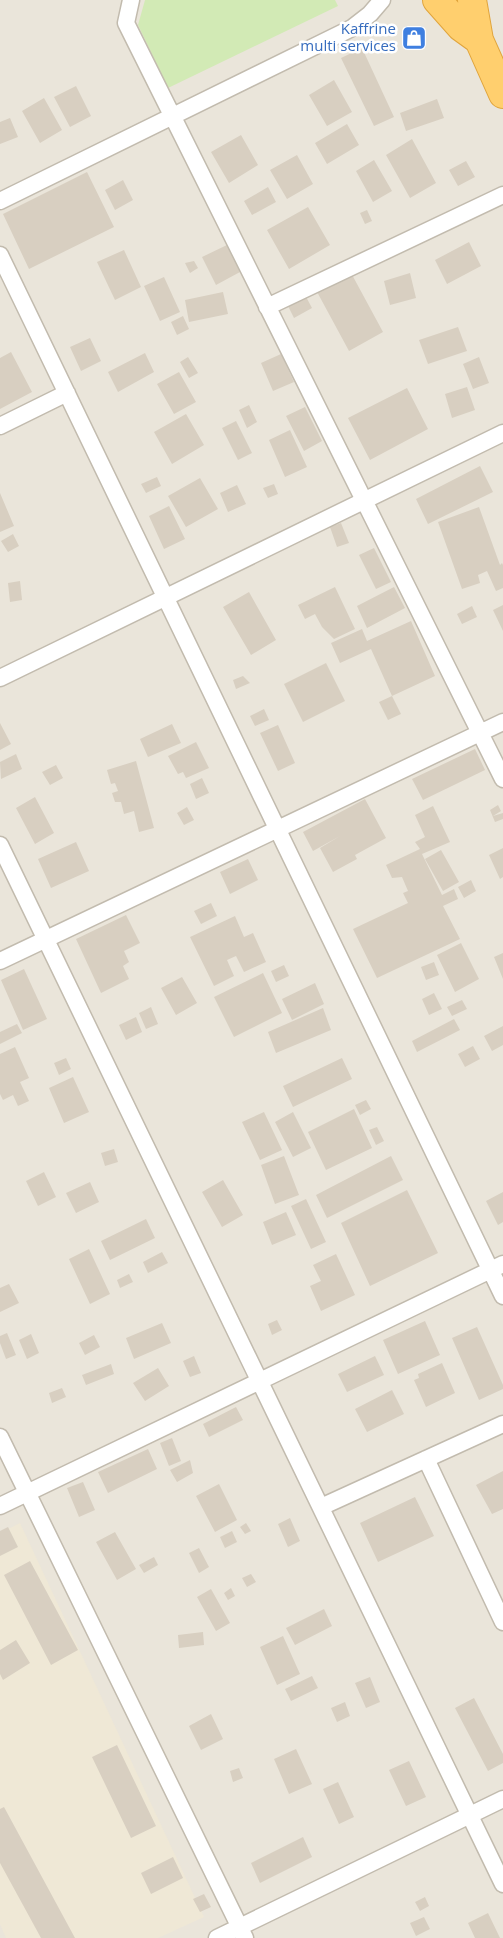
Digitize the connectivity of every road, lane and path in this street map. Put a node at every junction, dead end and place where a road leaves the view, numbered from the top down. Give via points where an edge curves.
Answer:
1 (131, 0) edge
2 (382, 0) edge
3 (437, 0) edge
4 (472, 0) edge
5 (479, 40) junction
6 (503, 94) edge
7 (172, 117) junction
8 (503, 195) edge
9 (0, 201) edge
10 (0, 255) edge
11 (268, 308) junction
12 (67, 392) junction
13 (0, 426) edge
14 (503, 433) edge
15 (364, 501) junction
16 (166, 598) junction
17 (0, 678) edge
18 (503, 722) edge
19 (480, 733) junction
20 (503, 779) edge
21 (278, 829) junction
22 (0, 845) edge
23 (46, 940) junction
24 (0, 962) edge
25 (497, 1267) edge
26 (503, 1296) edge
27 (259, 1381) junction
28 (503, 1424) edge
29 (0, 1437) edge
30 (426, 1459) junction
31 (27, 1493) junction
32 (0, 1506) edge
33 (321, 1507) junction
34 (503, 1622) edge
35 (503, 1799) edge
36 (470, 1815) junction
37 (503, 1884) edge
38 (243, 1932) edge
39 (217, 1938) edge

1 - 7 street via 126,23
2 - 7 street via 352,28
3 - 5 highway via 461,27
4 - 5 highway
5 - 6 highway
7 - 9 street
7 - 11 street
8 - 11 street
10 - 12 street
11 - 15 street
12 - 13 street
12 - 16 street
14 - 15 street
15 - 16 street
15 - 19 street
16 - 17 street
16 - 21 street
18 - 19 street
19 - 20 street
19 - 21 street
21 - 23 street
21 - 25 street
22 - 23 street
23 - 24 street
23 - 27 street
25 - 26 street
25 - 27 street
27 - 31 street
27 - 33 street
28 - 30 street
29 - 31 street
30 - 33 street
30 - 34 street
31 - 32 street
31 - 38 street
33 - 36 street
35 - 36 street
36 - 37 street
36 - 38 street
38 - 39 street

